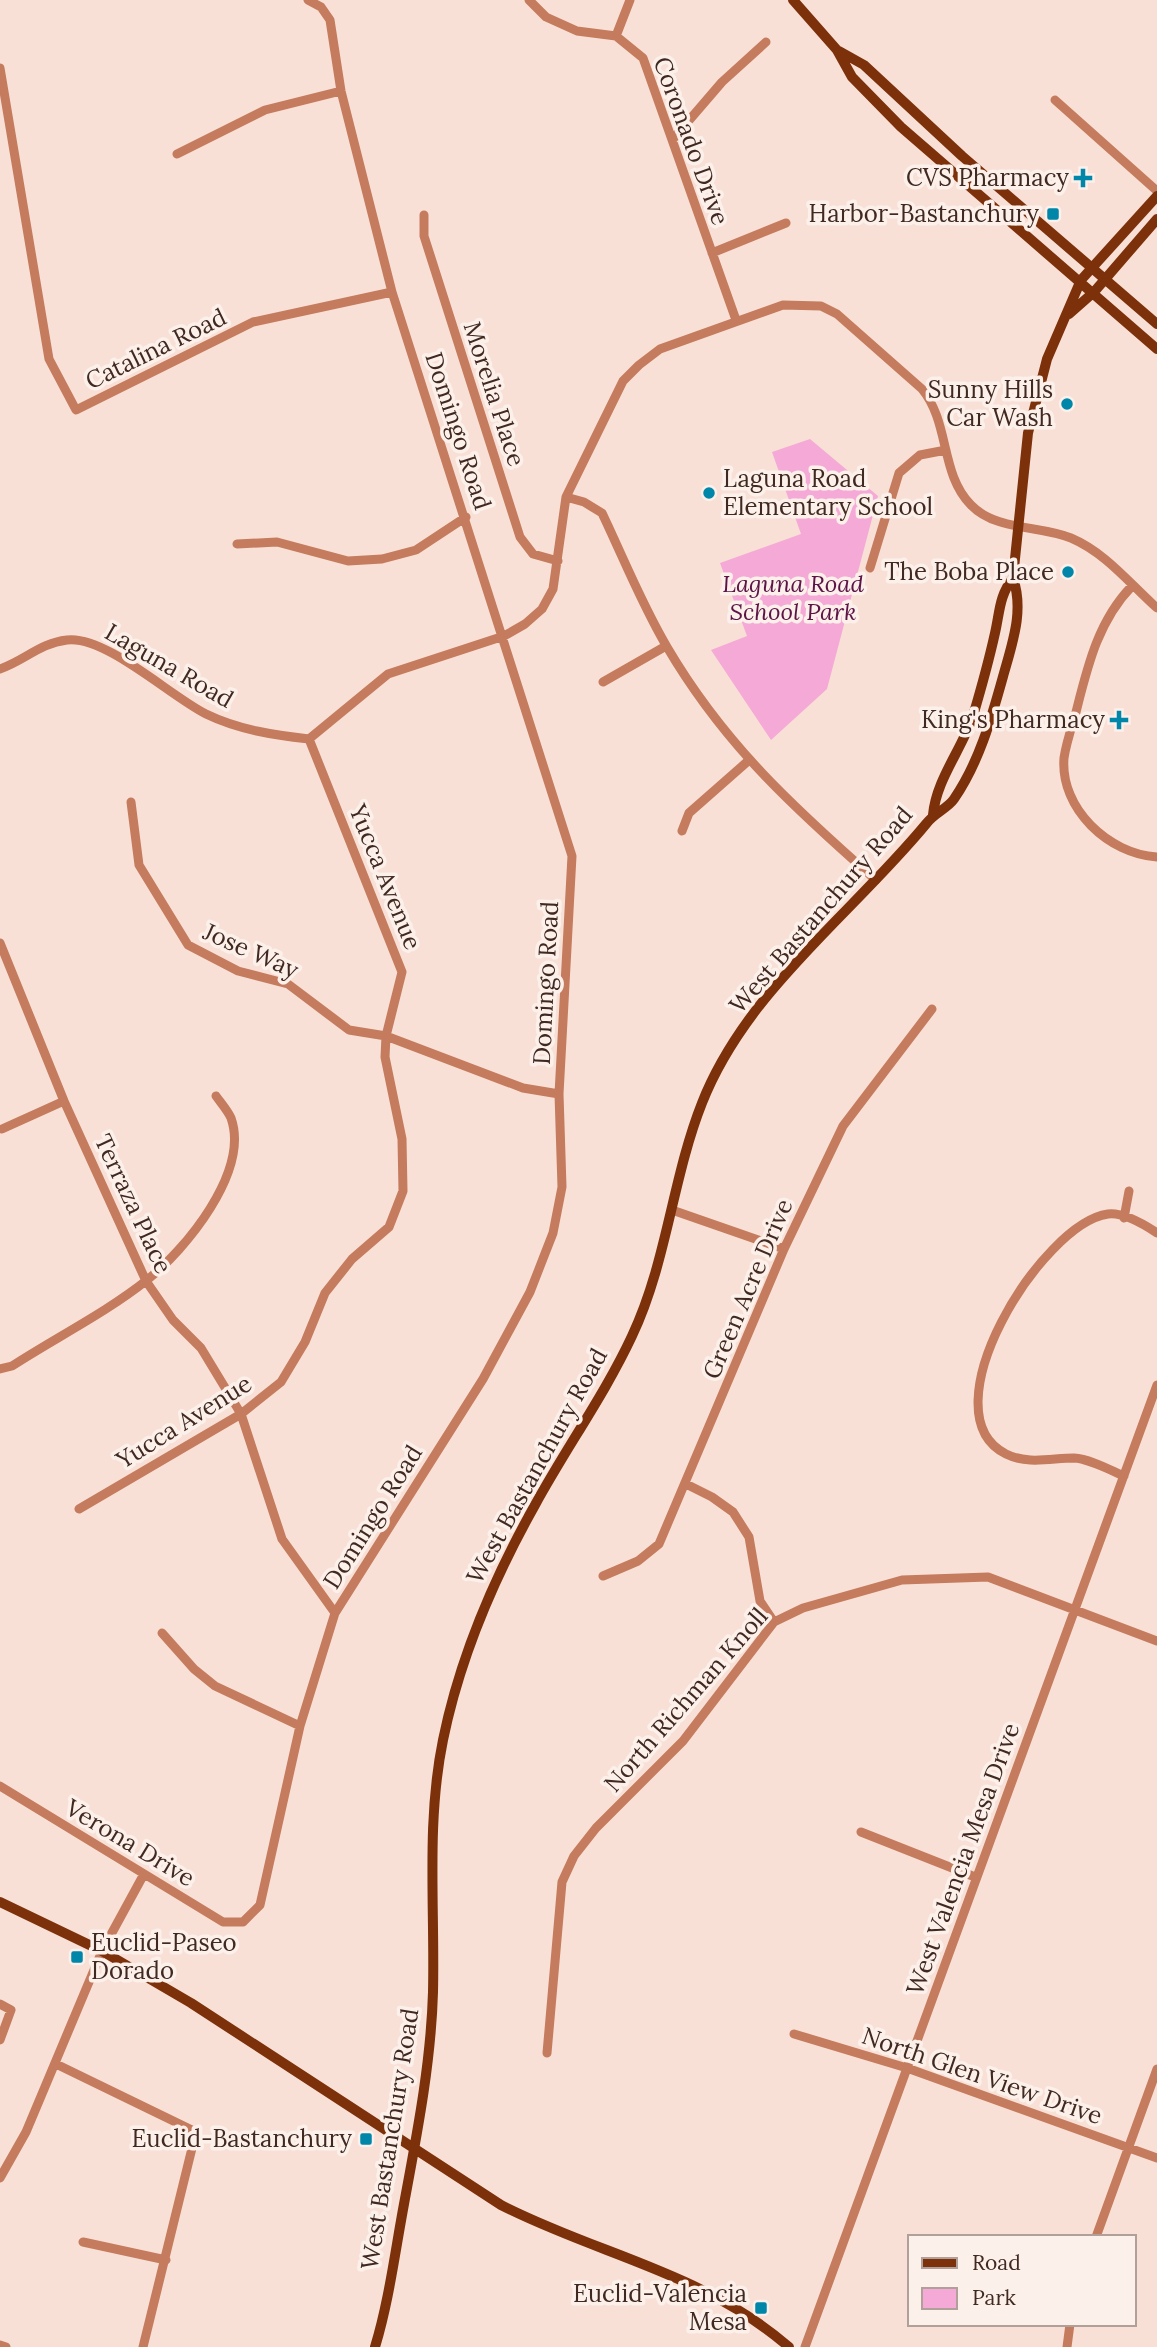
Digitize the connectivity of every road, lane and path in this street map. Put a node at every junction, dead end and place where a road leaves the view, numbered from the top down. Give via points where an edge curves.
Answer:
1 (308, 0) edge
2 (529, 0) edge
3 (630, 0) edge
4 (793, 0) edge
5 (616, 36) junction
6 (766, 42) dead end
7 (836, 50) junction
8 (0, 68) edge
9 (341, 92) junction
10 (1055, 100) dead end
11 (673, 139) junction
12 (177, 154) dead end
13 (1157, 191) edge
14 (1157, 196) edge
15 (424, 215) dead end
16 (1157, 219) edge
17 (786, 223) dead end
18 (712, 253) junction
19 (1091, 266) junction
20 (1105, 276) junction
21 (1081, 280) junction
22 (392, 292) junction
23 (1094, 292) junction
24 (1066, 316) junction
25 (736, 320) junction
26 (1157, 324) edge
27 (1157, 349) edge
28 (946, 450) junction
29 (566, 497) junction
30 (466, 517) junction
31 (1019, 527) junction
32 (237, 544) dead end
33 (558, 562) junction
34 (870, 568) dead end
35 (1013, 578) junction
36 (1132, 586) junction
37 (1157, 608) edge
38 (504, 636) junction
39 (666, 646) junction
40 (0, 669) edge
41 (603, 682) dead end
42 (309, 739) junction
43 (748, 761) junction
44 (131, 802) dead end
45 (933, 815) junction
46 (682, 831) dead end
47 (1157, 857) edge
48 (876, 880) junction
49 (0, 943) edge
50 (932, 1009) dead end
51 (386, 1036) junction
52 (559, 1094) junction
53 (216, 1096) dead end
54 (64, 1101) junction
55 (2, 1129) dead end
56 (1129, 1191) dead end
57 (672, 1210) junction
58 (1124, 1217) junction
59 (1157, 1233) edge
60 (784, 1249) junction
61 (146, 1282) junction
62 (0, 1369) edge
63 (1157, 1385) edge
64 (241, 1415) junction
65 (1124, 1476) junction
66 (686, 1484) junction
67 (79, 1508) dead end
68 (603, 1576) dead end
69 (1075, 1608) junction
70 (335, 1613) junction
71 (774, 1622) junction
72 (162, 1633) dead end
73 (1157, 1641) edge
74 (300, 1726) junction
75 (0, 1786) edge
76 (861, 1832) dead end
77 (144, 1874) junction
78 (975, 1877) junction
79 (0, 1902) edge
80 (243, 1922) joint
81 (102, 1951) junction
82 (0, 2004) edge
83 (794, 2034) dead end
84 (0, 2040) edge
85 (547, 2053) dead end
86 (56, 2064) junction
87 (907, 2068) junction
88 (1157, 2069) edge
89 (1127, 2146) junction
90 (415, 2147) junction
91 (1157, 2158) edge
92 (0, 2178) edge
93 (1097, 2235) edge
94 (83, 2242) dead end
95 (166, 2260) junction
96 (1070, 2326) edge
97 (0, 2344) edge
98 (6, 2347) edge
99 (143, 2347) edge
100 (375, 2347) edge
101 (789, 2347) edge
102 (804, 2347) edge
103 (1067, 2347) edge

1 - 9 street, Domingo Road via 321,7 330,20
2 - 5 street via 546,17 577,31
3 - 5 street
4 - 7 main road
5 - 11 street, Coronado Drive via 643,58
6 - 11 street via 722,82
7 - 19 main road via 864,65
7 - 21 main road via 852,77 901,128
8 - 22 street, Catalina Road via 49,359 76,410 253,322
9 - 12 street via 265,110
9 - 22 street, Domingo Road
10 - 13 street
11 - 18 street, Coronado Drive
14 - 19 main road, West Bastanchury Road
15 - 33 street, Morelia Place via 424,236 520,537 533,554
16 - 20 main road
17 - 18 street
18 - 25 street, Coronado Drive
19 - 20 main road
19 - 21 main road, West Bastanchury Road
20 - 23 main road
20 - 26 main road
21 - 23 main road
21 - 24 main road, West Bastanchury Road
22 - 30 street, Domingo Road
23 - 24 main road
23 - 27 main road
24 - 31 main road, West Bastanchury Road via 1047,359 1033,409
25 - 28 street via 802,303 837,314 934,403
25 - 29 street via 660,349 622,381
28 - 31 street via 953,476 971,506
28 - 34 street via 920,455 899,473
29 - 33 street
29 - 39 street via 602,513
30 - 32 street via 416,550 382,559 348,561 277,542
30 - 38 street, Domingo Road
31 - 35 main road, West Bastanchury Road
31 - 36 street via 1045,530 1104,555
33 - 38 street via 553,589 542,609
35 - 45 main road, West Bastanchury Road via 1001,592 996,630 972,716 954,763 935,795
35 - 45 main road, West Bastanchury Road via 1020,598 1015,634 991,722 972,769 950,805
36 - 37 street
36 - 47 street via 1107,618 1088,662 1064,759 1068,786 1095,831 1122,850
38 - 42 street via 388,674
38 - 52 street, Domingo Road via 572,856
39 - 41 street
39 - 43 street
40 - 42 street, Laguna Road via 38,647 69,639 93,642 183,701 227,723
42 - 51 street, Yucca Avenue via 402,972
43 - 46 street via 689,813
43 - 48 street
44 - 51 street, Jose Way via 139,865 188,945 238,971 288,984 349,1030
45 - 48 main road, West Bastanchury Road
48 - 57 main road, West Bastanchury Road via 765,998 722,1060 688,1142
49 - 54 street, Terraza Place
50 - 60 street, Green Acre Drive via 843,1126
51 - 52 street, Jose Way via 523,1088
51 - 64 street, Yucca Avenue via 385,1057 402,1139 403,1191 389,1227 352,1259 325,1293 281,1382
52 - 70 street, Domingo Road via 562,1187 553,1233 530,1292 482,1379
53 - 61 street via 231,1118 234,1138 228,1172 215,1202 182,1248
54 - 55 street
54 - 61 street, Terraza Place
56 - 58 street
57 - 60 street
57 - 90 main road, West Bastanchury Road via 653,1286 631,1339 533,1507 490,1593 452,1700 437,1769 433,1816 433,1992
58 - 59 street
58 - 65 street via 1110,1213 1078,1226 1038,1263 1003,1318 980,1375 979,1410 986,1435 1006,1454 1041,1461 1077,1458
60 - 66 street, Green Acre Drive
61 - 62 street via 12,1366
61 - 64 street, Terraza Place via 201,1349
63 - 65 street, West Valencia Mesa Drive
64 - 67 street, Yucca Avenue
64 - 70 street, Terraza Place via 282,1539
65 - 69 street, West Valencia Mesa Drive
66 - 68 street, Green Acre Drive via 659,1544 638,1561
66 - 71 street via 733,1512 749,1537 760,1601
69 - 71 street, North Richman Knoll via 988,1577 902,1580 803,1608
69 - 73 street, North Richman Knoll
69 - 78 street, West Valencia Mesa Drive
70 - 74 street, Domingo Road
71 - 85 street, North Richman Knoll via 683,1741 574,1856 562,1882
72 - 74 street via 215,1686
74 - 80 street, Domingo Road via 260,1905
75 - 77 street, Verona Drive
76 - 78 street
77 - 80 street, Verona Drive via 223,1922
77 - 81 street
78 - 87 street, West Valencia Mesa Drive
79 - 81 main road
81 - 86 street
81 - 90 main road
82 - 84 street via 11,2010
83 - 87 street, North Glen View Drive
86 - 92 street
86 - 95 street via 196,2132
87 - 89 street, North Glen View Drive
87 - 102 street, West Valencia Mesa Drive
88 - 89 street
89 - 91 street, North Glen View Drive
89 - 93 street
90 - 100 main road, West Bastanchury Road
90 - 101 main road via 501,2205 547,2229 716,2295
94 - 95 street
95 - 99 street
96 - 103 street
97 - 98 street

